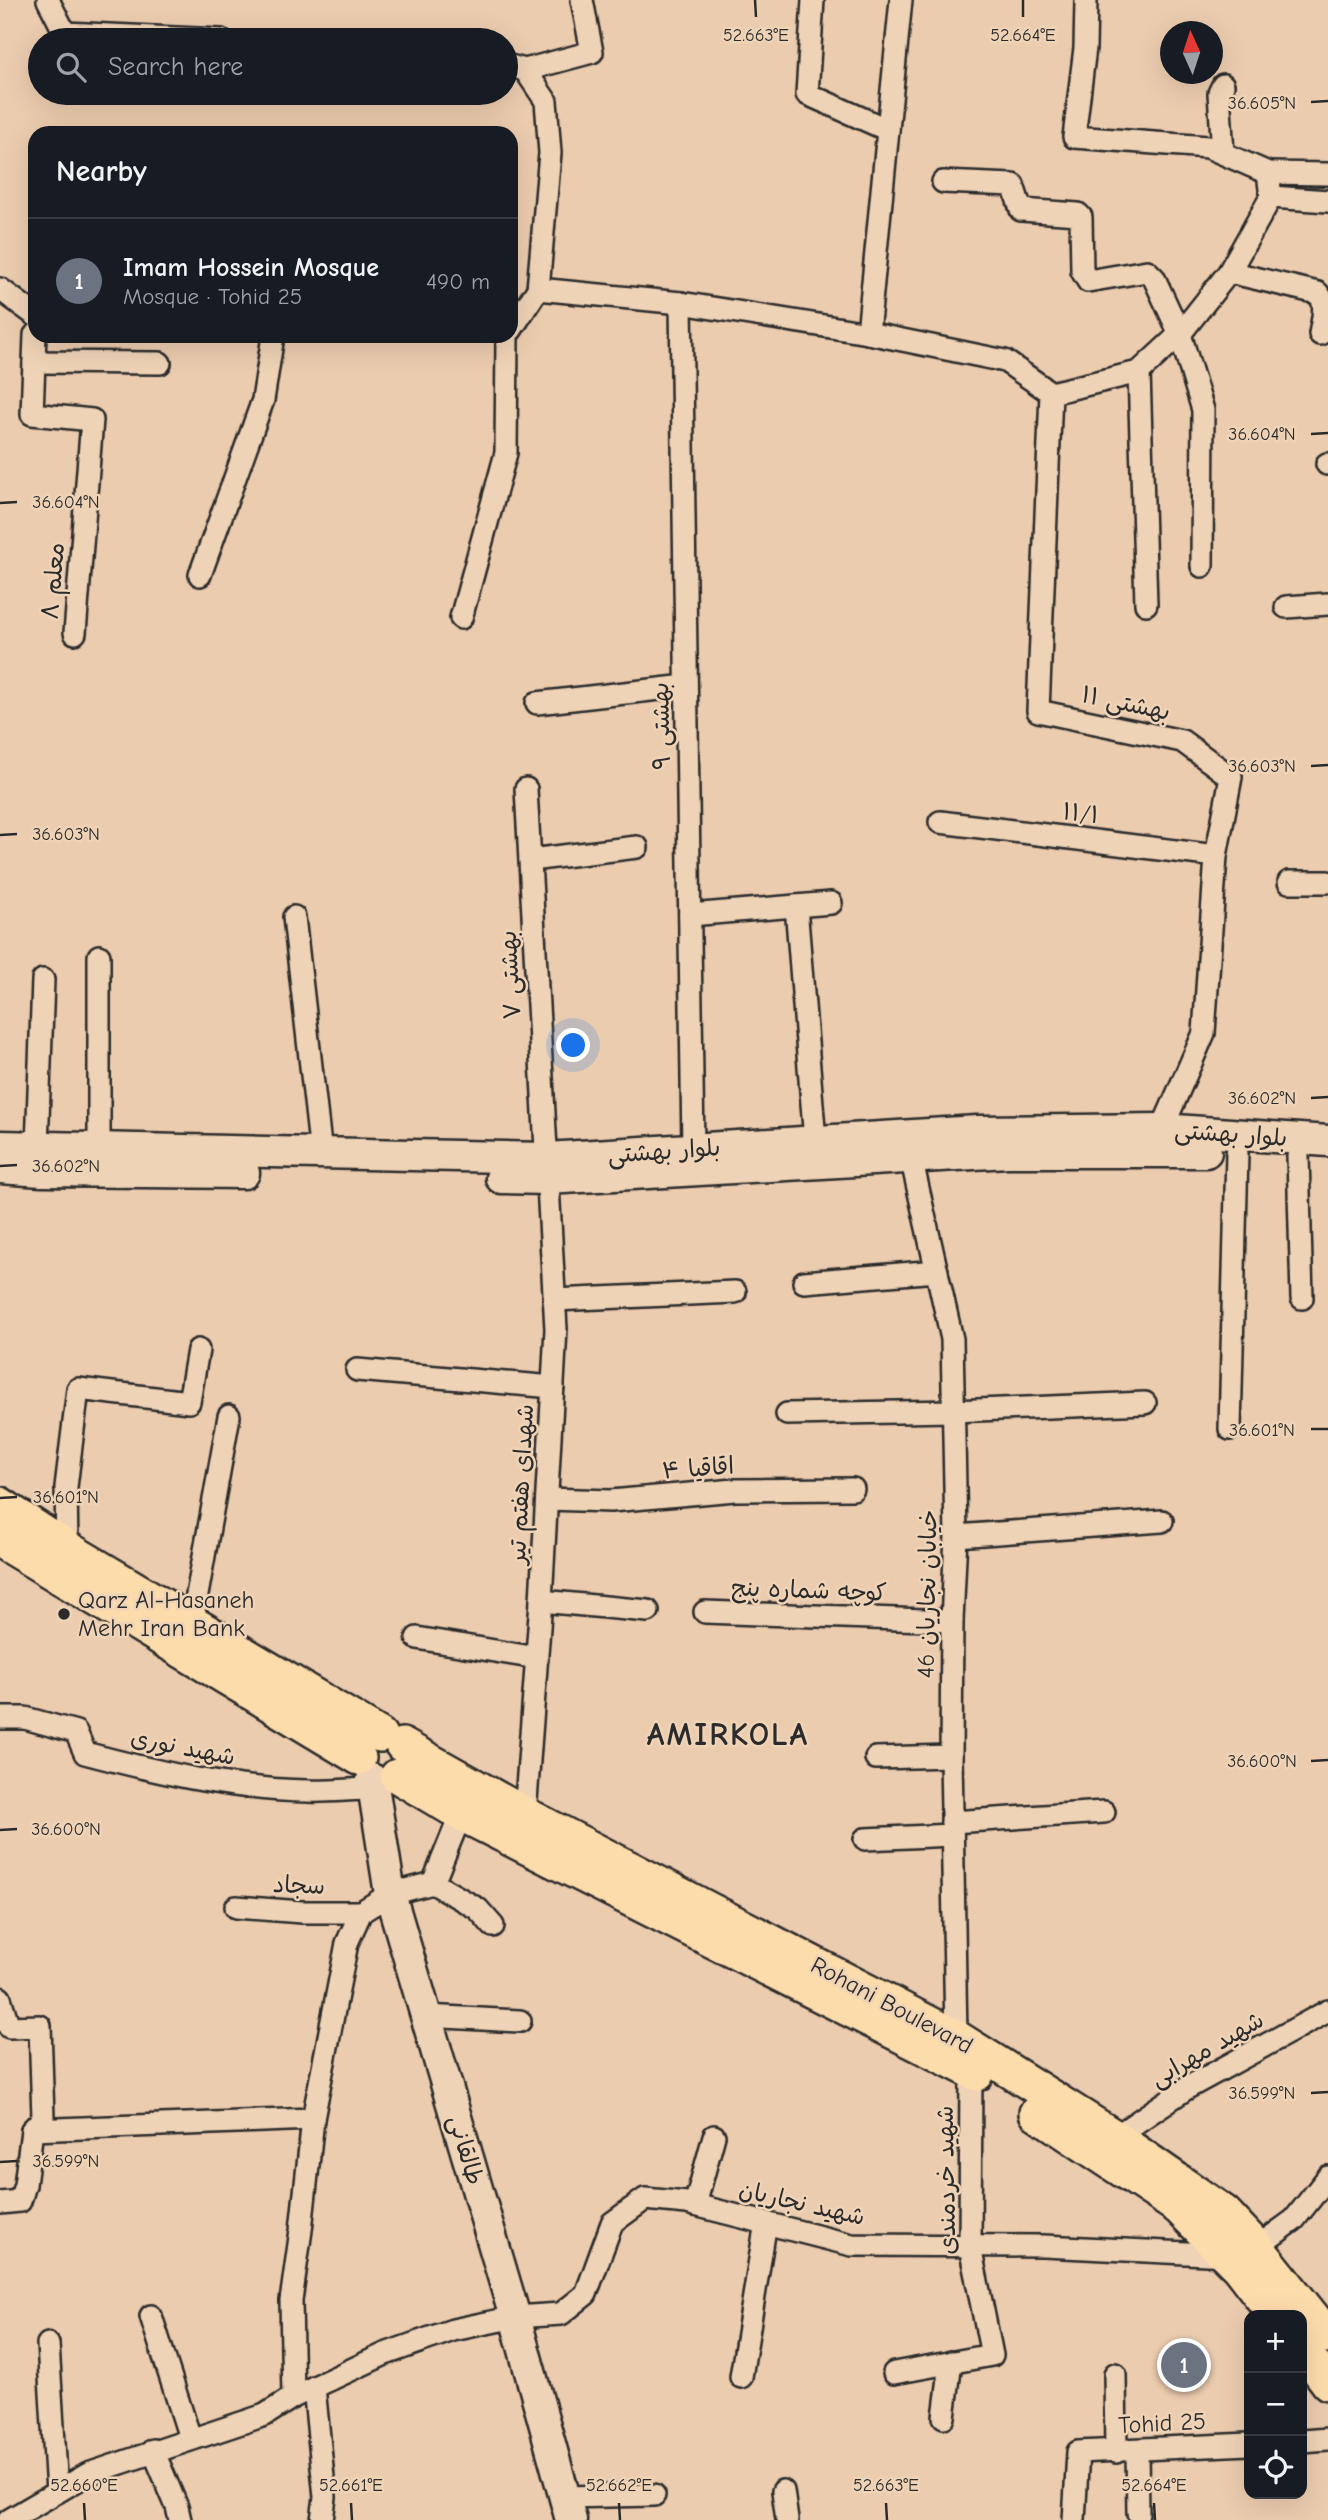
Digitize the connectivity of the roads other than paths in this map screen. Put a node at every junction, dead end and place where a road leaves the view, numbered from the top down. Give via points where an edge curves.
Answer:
1 (48, 0) edge
2 (582, 0) edge
3 (813, 0) edge
4 (901, 0) edge
5 (1086, 0) edge
6 (62, 28) edge
7 (518, 66) edge
8 (518, 70) edge
9 (1223, 85) dead end
10 (888, 130) junction
11 (1223, 153) junction
12 (1268, 173) junction
13 (1328, 174) edge
14 (943, 182) dead end
15 (1271, 197) junction
16 (1328, 201) edge
17 (1229, 272) junction
18 (0, 289) edge
19 (538, 289) junction
20 (681, 303) junction
21 (28, 309) edge
22 (518, 319) edge
23 (868, 333) junction
24 (1180, 334) junction
25 (1320, 334) dead end
26 (35, 343) edge
27 (272, 343) edge
28 (506, 343) edge
29 (34, 362) junction
30 (160, 363) dead end
31 (1139, 372) junction
32 (1051, 393) junction
33 (1202, 566) dead end
34 (200, 575) dead end
35 (1146, 604) dead end
36 (1328, 604) edge
37 (1286, 607) dead end
38 (461, 618) dead end
39 (75, 633) dead end
40 (686, 686) junction
41 (537, 703) dead end
42 (526, 789) dead end
43 (940, 822) dead end
44 (637, 847) dead end
45 (1216, 856) junction
46 (530, 860) junction
47 (1328, 881) edge
48 (1289, 882) dead end
49 (831, 903) dead end
50 (796, 906) junction
51 (690, 915) junction
52 (294, 917) dead end
53 (99, 957) dead end
54 (43, 980) dead end
55 (1162, 1129) junction
56 (814, 1141) junction
57 (1328, 1141) edge
58 (0, 1146) edge
59 (37, 1147) junction
60 (910, 1147) junction
61 (99, 1148) junction
62 (693, 1149) junction
63 (1237, 1153) junction
64 (321, 1154) junction
65 (1298, 1156) junction
66 (1328, 1158) edge
67 (237, 1162) junction
68 (0, 1168) edge
69 (547, 1168) junction
70 (937, 1271) junction
71 (804, 1282) dead end
72 (735, 1292) dead end
73 (1302, 1298) dead end
74 (554, 1300) junction
75 (198, 1350) dead end
76 (357, 1370) dead end
77 (553, 1387) junction
78 (1145, 1403) dead end
79 (953, 1411) junction
80 (787, 1415) dead end
81 (229, 1416) dead end
82 (1230, 1429) dead end
83 (853, 1489) dead end
84 (547, 1499) junction
85 (0, 1504) edge
86 (1162, 1521) dead end
87 (956, 1536) junction
88 (0, 1541) edge
89 (67, 1548) junction
90 (541, 1601) junction
91 (648, 1611) dead end
92 (705, 1612) dead end
93 (952, 1621) junction
94 (192, 1623) junction
95 (417, 1638) dead end
96 (537, 1658) junction
97 (0, 1718) edge
98 (951, 1756) junction
99 (876, 1758) dead end
100 (381, 1764) junction
101 (1104, 1812) dead end
102 (461, 1814) junction
103 (525, 1814) junction
104 (952, 1829) junction
105 (865, 1839) dead end
106 (433, 1882) junction
107 (390, 1894) junction
108 (236, 1908) dead end
109 (361, 1912) junction
110 (493, 1926) dead end
111 (0, 1998) edge
112 (1328, 2011) edge
113 (426, 2016) junction
114 (520, 2021) dead end
115 (5, 2027) edge
116 (957, 2037) junction
117 (971, 2070) junction
118 (313, 2119) junction
119 (32, 2130) junction
120 (714, 2136) dead end
121 (1115, 2137) junction
122 (1328, 2178) edge
123 (0, 2203) edge
124 (695, 2205) junction
125 (766, 2222) junction
126 (970, 2247) junction
127 (1242, 2251) junction
128 (1272, 2310) edge
129 (151, 2316) dead end
130 (515, 2317) junction
131 (1328, 2336) edge
132 (48, 2344) dead end
133 (1307, 2356) edge
134 (951, 2362) junction
135 (894, 2373) dead end
136 (1115, 2374) dead end
137 (741, 2377) dead end
138 (1328, 2383) edge
139 (314, 2387) junction
140 (293, 2397) junction
141 (944, 2417) dead end
142 (190, 2438) junction
143 (1328, 2439) edge
144 (1307, 2441) edge
145 (1244, 2444) edge
146 (153, 2450) junction
147 (1126, 2451) junction
148 (783, 2491) dead end
149 (57, 2493) junction
150 (654, 2495) dead end
151 (568, 2509) edge
152 (1138, 2514) dead end
153 (9, 2520) edge
154 (180, 2520) edge
155 (322, 2520) edge
156 (787, 2520) edge
157 (1074, 2520) edge

1 - 6 street
2 - 7 street via 592,52
3 - 10 street via 807,94
4 - 10 street
5 - 11 street via 1074,137 1208,147
8 - 19 street via 545,101 550,153
9 - 11 street via 1219,93
10 - 23 street
11 - 12 street
12 - 13 street
12 - 15 street
14 - 24 street via 1013,185 1021,210 1078,214 1084,278 1147,271
15 - 16 street
15 - 17 street
17 - 24 street
17 - 25 street via 1318,293 1325,304
18 - 21 street
19 - 20 street
19 - 22 street
20 - 23 street
20 - 40 street, بهشتی ۹
23 - 32 street via 1005,361
24 - 31 street
24 - 33 street via 1203,410
26 - 29 street, معلم ۸
27 - 34 street via 263,400
28 - 38 street via 506,453
29 - 30 street
29 - 39 street, معلم ۸ via 32,414 92,420
31 - 32 street
31 - 35 street
32 - 45 street, بهشتی ۱۱ via 1038,711 1182,741 1231,777
36 - 37 street
40 - 41 street
40 - 51 street, بهشتی ۹
42 - 46 street, بهشتی ۷
43 - 45 street, ۱۱/۱
44 - 46 street
45 - 55 street, بهشتی ۱۱ via 1204,1033
46 - 69 street, بهشتی ۷
47 - 48 street
49 - 50 street
50 - 51 street
50 - 56 street
51 - 62 street, بهشتی ۹
52 - 64 street
53 - 61 street
54 - 59 street
55 - 57 main road, بلوار بهشتی
55 - 60 main road, بلوار بهشتی via 977,1131
56 - 60 main road, بلوار بهشتی
56 - 62 main road, بلوار بهشتی
58 - 59 main road, بلوار بهشتی
59 - 61 main road, بلوار بهشتی
60 - 63 main road, بلوار بهشتی
60 - 69 main road, بلوار بهشتی
60 - 70 street, خیابان نجاریان 46
61 - 67 main road, بلوار بهشتی
62 - 69 main road, بلوار بهشتی
63 - 65 main road, بلوار بهشتی
63 - 82 street
64 - 67 main road, بلوار بهشتی
64 - 69 main road, بلوار بهشتی
65 - 66 main road, بلوار بهشتی
65 - 73 street
67 - 68 main road, بلوار بهشتی via 42,1171
67 - 69 main road, بلوار بهشتی
69 - 74 street, شهدای هفتم تیر
70 - 71 street
70 - 79 street, خیابان نجاریان 46 via 952,1339
72 - 74 street
74 - 77 street, شهدای هفتم تیر
75 - 89 street via 189,1402 78,1389 66,1487
76 - 77 street
77 - 84 street, شهدای هفتم تیر
78 - 79 street
79 - 80 street
79 - 87 street, خیابان نجاریان 46
81 - 94 street
83 - 84 street, اقاقیا ۴ via 735,1490 611,1501
84 - 90 street, شهدای هفتم تیر
85 - 89 main road, Rohani Boulevard
86 - 87 street
87 - 93 street, خیابان نجاریان 46
88 - 100 main road, Rohani Boulevard
89 - 94 main road, Rohani Boulevard
90 - 91 street
90 - 96 street, شهدای هفتم تیر
92 - 93 street, کوچه شماره پنج
93 - 98 street, خیابان نجاریان 46
94 - 100 main road, Rohani Boulevard
95 - 96 street
96 - 103 street, شهدای هفتم تیر
97 - 100 street, شهید نوری via 24,1717 76,1732 85,1753 239,1786 309,1791
98 - 99 street
98 - 104 street, خیابان نجاریان 46
100 - 102 main road, Rohani Boulevard
100 - 103 main road, Rohani Boulevard
100 - 107 main road, طالقانی
101 - 104 street
102 - 106 street
102 - 117 main road, Rohani Boulevard
103 - 116 main road, Rohani Boulevard
104 - 105 street
104 - 116 street, خیابان نجاریان 46
106 - 107 street
106 - 110 street via 478,1909
107 - 109 street
107 - 113 main road, طالقانی
108 - 109 street, سجاد
109 - 118 street via 347,1943
111 - 115 street
112 - 121 street, شهید مهرابی via 1187,2088
113 - 114 street
113 - 130 main road, طالقانی
115 - 119 street via 40,2026 43,2118
116 - 121 main road, Rohani Boulevard
117 - 126 street, شهید خردمندی
117 - 127 main road, Rohani Boulevard
118 - 119 street
118 - 140 street via 290,2301
119 - 123 street via 20,2201
120 - 124 street
121 - 127 main road, Rohani Boulevard via 1225,2213
122 - 127 street via 1294,2220
124 - 125 street, شهید نجاریان
124 - 130 street, شهید نجاریان via 645,2199 612,2222 586,2294 561,2314
125 - 126 street, شهید نجاریان via 852,2245
125 - 137 street
126 - 127 street, شهید نجاریان
126 - 134 street, شهید خردمندی via 992,2355
127 - 128 main road, Rohani Boulevard
127 - 131 main road, Rohani Boulevard
129 - 142 street
130 - 139 street, شهید نجاریان via 453,2330
130 - 151 main road, طالقانی
132 - 149 street
133 - 138 main road
134 - 135 street, شهید خردمندی
134 - 141 street
136 - 147 street
139 - 140 street, شهید نجاریان
139 - 155 street via 325,2497
140 - 142 street, شهید نجاریان via 265,2415
142 - 146 street, شهید نجاریان
143 - 144 street
145 - 147 street, Tohid 25
146 - 149 street, شهید نجاریان via 88,2474
146 - 154 street
147 - 152 street
147 - 157 street, Tohid 25 via 1078,2452
148 - 156 street
149 - 153 street, شهید نجاریان
150 - 151 street

